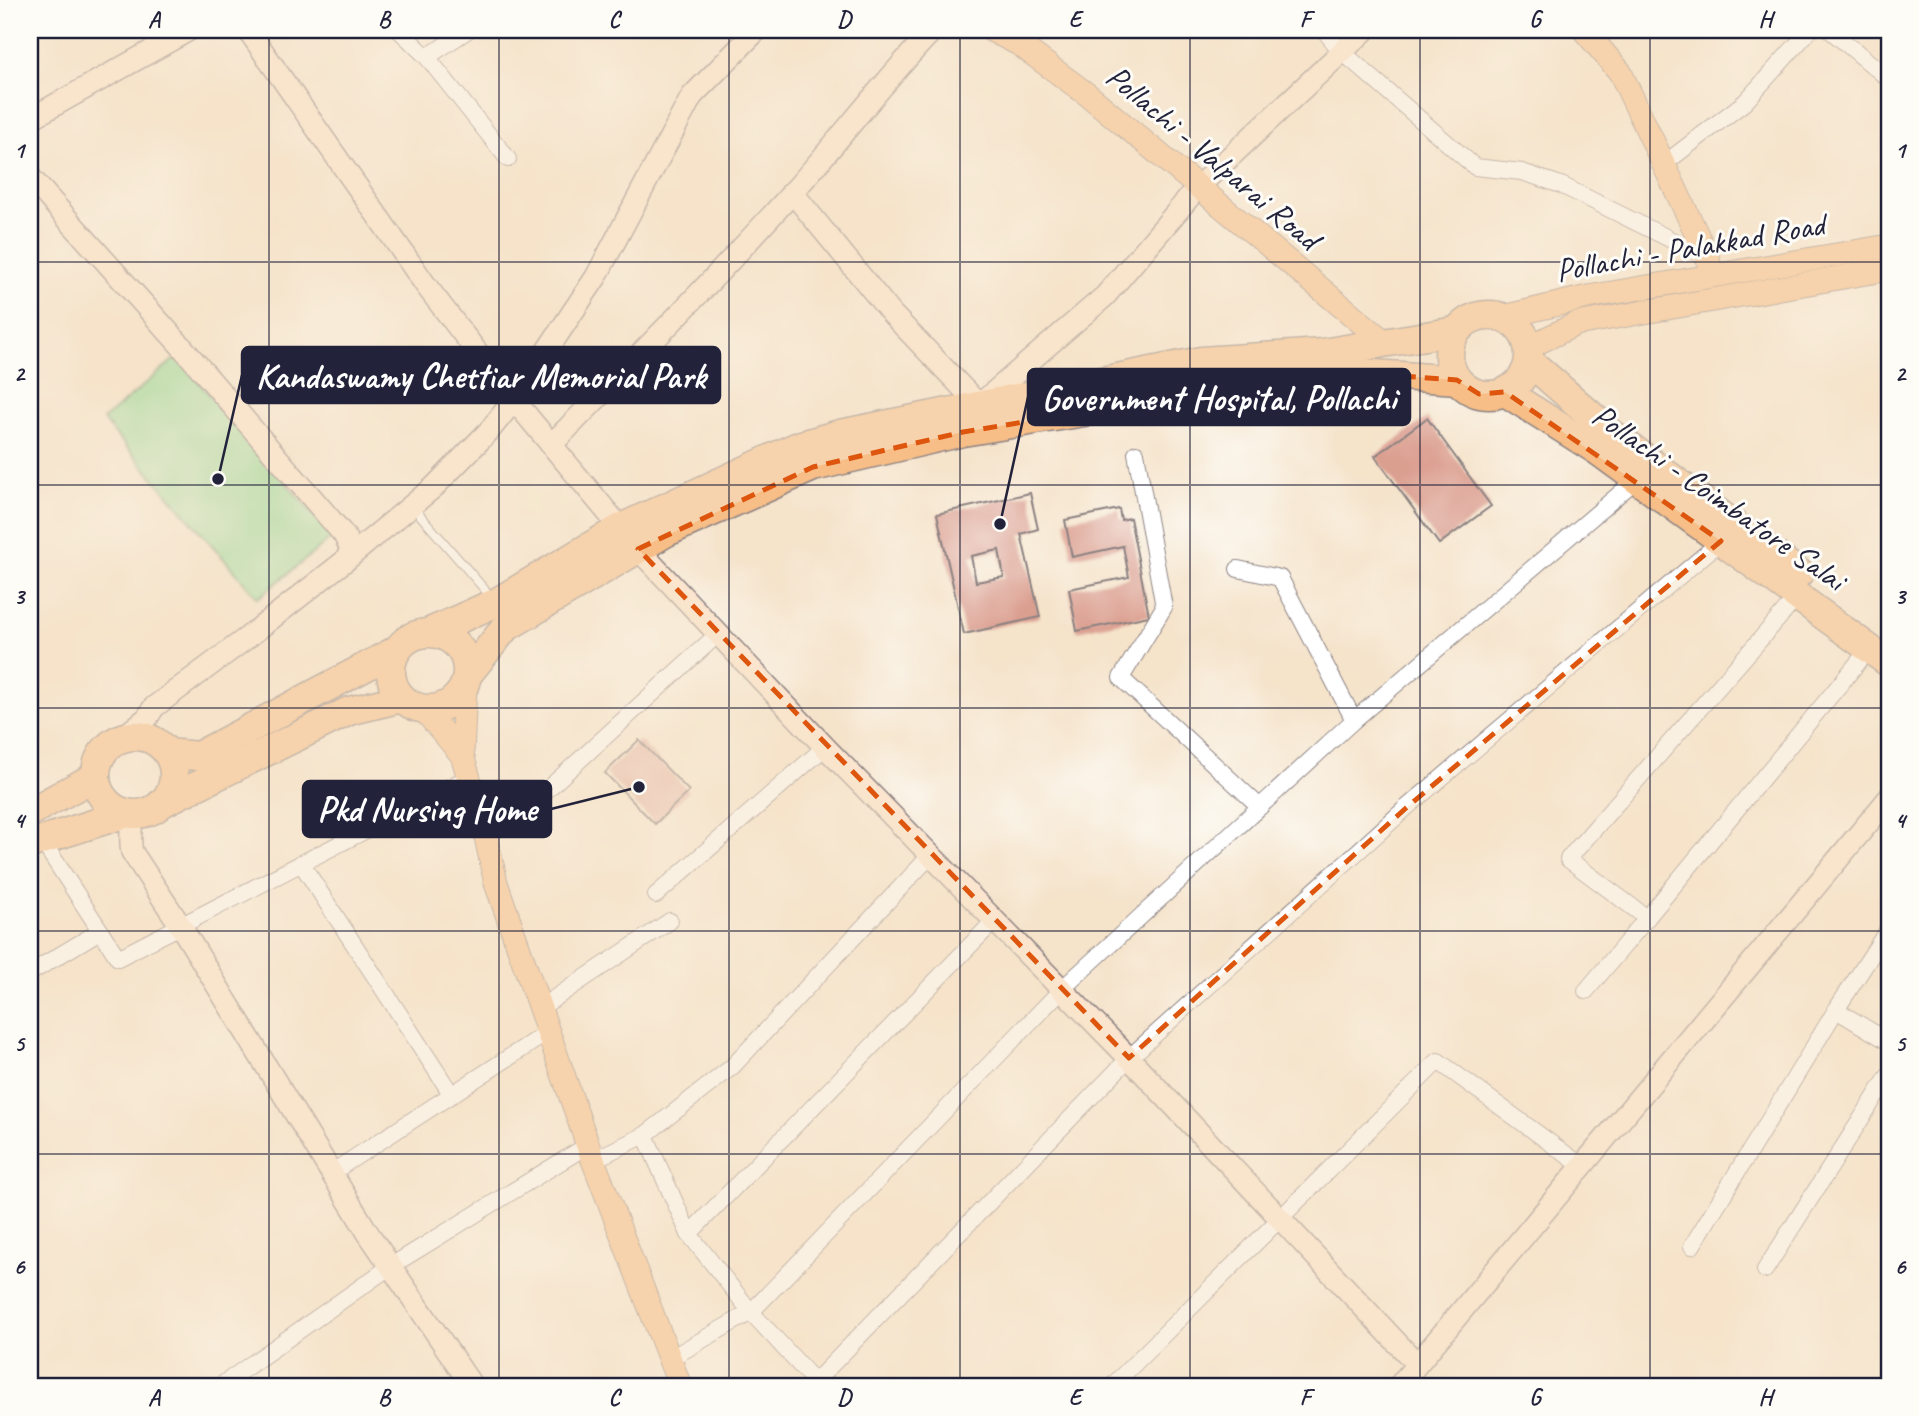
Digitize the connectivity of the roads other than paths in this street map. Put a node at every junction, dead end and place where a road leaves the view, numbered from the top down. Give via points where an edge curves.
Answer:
1 (189, 30) edge
2 (248, 30) edge
3 (399, 30) edge
4 (468, 30) edge
5 (757, 30) edge
6 (933, 30) edge
7 (990, 30) edge
8 (1324, 30) edge
9 (1364, 30) edge
10 (1584, 30) edge
11 (1810, 30) edge
12 (1830, 30) edge
13 (1340, 50) junction
14 (427, 57) junction
15 (1889, 79) edge
16 (30, 119) edge
17 (508, 159) dead end
18 (1664, 164) junction
19 (30, 177) edge
20 (1198, 187) junction
21 (792, 192) junction
22 (1889, 246) edge
23 (1709, 267) junction
24 (1889, 270) edge
25 (1503, 317) junction
26 (1456, 331) junction
27 (1387, 344) junction
28 (1529, 354) junction
29 (1457, 380) junction
30 (1505, 392) junction
31 (514, 400) junction
32 (979, 405) junction
33 (552, 443) junction
34 (1136, 453) dead end
35 (1637, 479) junction
36 (412, 505) junction
37 (630, 538) junction
38 (1721, 541) junction
39 (346, 560) junction
40 (1238, 569) dead end
41 (1798, 595) junction
42 (496, 602) junction
43 (430, 632) junction
44 (718, 634) junction
45 (397, 650) junction
46 (1883, 650) edge
47 (466, 680) junction
48 (412, 703) junction
49 (1354, 720) junction
50 (146, 736) junction
51 (825, 747) junction
52 (462, 755) junction
53 (96, 776) junction
54 (469, 777) junction
55 (1889, 798) edge
56 (1259, 807) junction
57 (30, 812) edge
58 (141, 815) junction
59 (484, 828) junction
60 (35, 841) edge
61 (930, 856) junction
62 (301, 863) junction
63 (656, 895) dead end
64 (1647, 918) junction
65 (670, 921) dead end
66 (994, 921) junction
67 (180, 925) junction
68 (1889, 928) edge
69 (100, 931) junction
70 (30, 974) edge
71 (1062, 989) junction
72 (1586, 991) dead end
73 (540, 1008) junction
74 (1836, 1010) junction
75 (548, 1032) junction
76 (1889, 1041) edge
77 (1129, 1058) junction
78 (1889, 1075) edge
79 (452, 1095) junction
80 (645, 1135) junction
81 (591, 1153) junction
82 (1582, 1166) junction
83 (331, 1173) junction
84 (1280, 1219) junction
85 (689, 1234) junction
86 (1692, 1246) dead end
87 (391, 1266) junction
88 (1765, 1270) dead end
89 (751, 1312) junction
90 (669, 1359) junction
91 (1417, 1364) junction
92 (815, 1385) edge
93 (220, 1386) edge
94 (472, 1386) edge
95 (680, 1386) edge
96 (1112, 1386) edge
97 (1399, 1386) edge

1 - 16 street
2 - 31 street via 427,287
3 - 14 street
4 - 14 street
5 - 31 street via 692,96 596,277
6 - 21 street
7 - 20 main road, Pollachi - Valparai Road via 1019,44 1088,95
8 - 13 street
9 - 13 street
10 - 18 main road via 1620,72
11 - 18 street via 1745,102
12 - 15 street
13 - 20 street
13 - 23 street via 1475,167 1522,172 1561,186
14 - 17 street
18 - 23 main road
19 - 39 street via 344,535 351,548
20 - 27 main road, Pollachi - Valparai Road
20 - 32 street via 1105,296
21 - 32 street via 891,313
21 - 33 street
22 - 23 main road, Pollachi - Palakkad Road
23 - 25 main road, Pollachi - Palakkad Road
24 - 28 main road via 1576,324
25 - 26 highway via 1477,316
25 - 28 highway, Pollachi - Coimbatore Salai via 1524,334
26 - 27 highway
26 - 29 highway via 1449,356
27 - 32 highway via 1201,361
28 - 30 highway via 1525,373
28 - 46 highway, Pollachi - Coimbatore Salai via 1610,432
29 - 30 highway via 1479,394
29 - 37 highway via 1332,371 963,432 813,467 667,532
30 - 35 highway, Pollachi - Coimbatore Salai
31 - 33 street
31 - 36 street via 489,431
32 - 37 highway via 798,446
33 - 37 street
34 - 56 street via 1164,607 1121,678
35 - 38 highway, Pollachi - Coimbatore Salai
35 - 49 street
36 - 39 street
36 - 42 lane
37 - 42 highway
37 - 44 street
37 - 47 highway via 505,628
38 - 41 highway, Pollachi - Coimbatore Salai
38 - 77 street via 1406,808
39 - 50 street via 154,706
40 - 49 street via 1280,578
41 - 46 highway, Pollachi - Coimbatore Salai
41 - 64 street via 1569,859
42 - 43 highway
43 - 45 highway via 406,641
43 - 47 highway via 454,641 462,650
44 - 51 street
44 - 59 street via 529,806
45 - 48 highway via 392,662 394,688
45 - 50 highway via 198,756
46 - 64 street
47 - 48 highway via 449,704 437,709
47 - 52 main road
48 - 52 main road
48 - 58 highway via 349,711
49 - 56 street
50 - 53 highway via 112,743 103,752
50 - 58 highway via 173,766 174,779 170,792
51 - 61 street
51 - 63 street
52 - 54 main road
53 - 57 highway
53 - 58 highway via 98,788 114,807
54 - 59 main road
54 - 62 street
55 - 82 street
56 - 71 street
58 - 60 highway
58 - 67 street via 130,842 132,852
59 - 73 main road via 496,883
60 - 69 street
61 - 66 street
61 - 80 street via 732,1067
62 - 67 street
62 - 79 street
64 - 72 street
65 - 73 street
66 - 71 street
66 - 85 street
67 - 69 street via 118,958
67 - 83 street
68 - 74 street
69 - 70 street
71 - 77 street
71 - 89 street
73 - 75 main road
74 - 76 street
74 - 86 street
75 - 79 street
75 - 81 main road
77 - 84 street
77 - 92 street
78 - 88 street
79 - 83 street
80 - 81 street
80 - 85 street
81 - 87 street
81 - 90 main road
82 - 84 street via 1438,1061
82 - 91 street
83 - 87 street
84 - 91 street
84 - 96 street
85 - 89 street
87 - 93 street
87 - 94 street
89 - 90 street
89 - 92 street
90 - 95 main road
91 - 97 street

